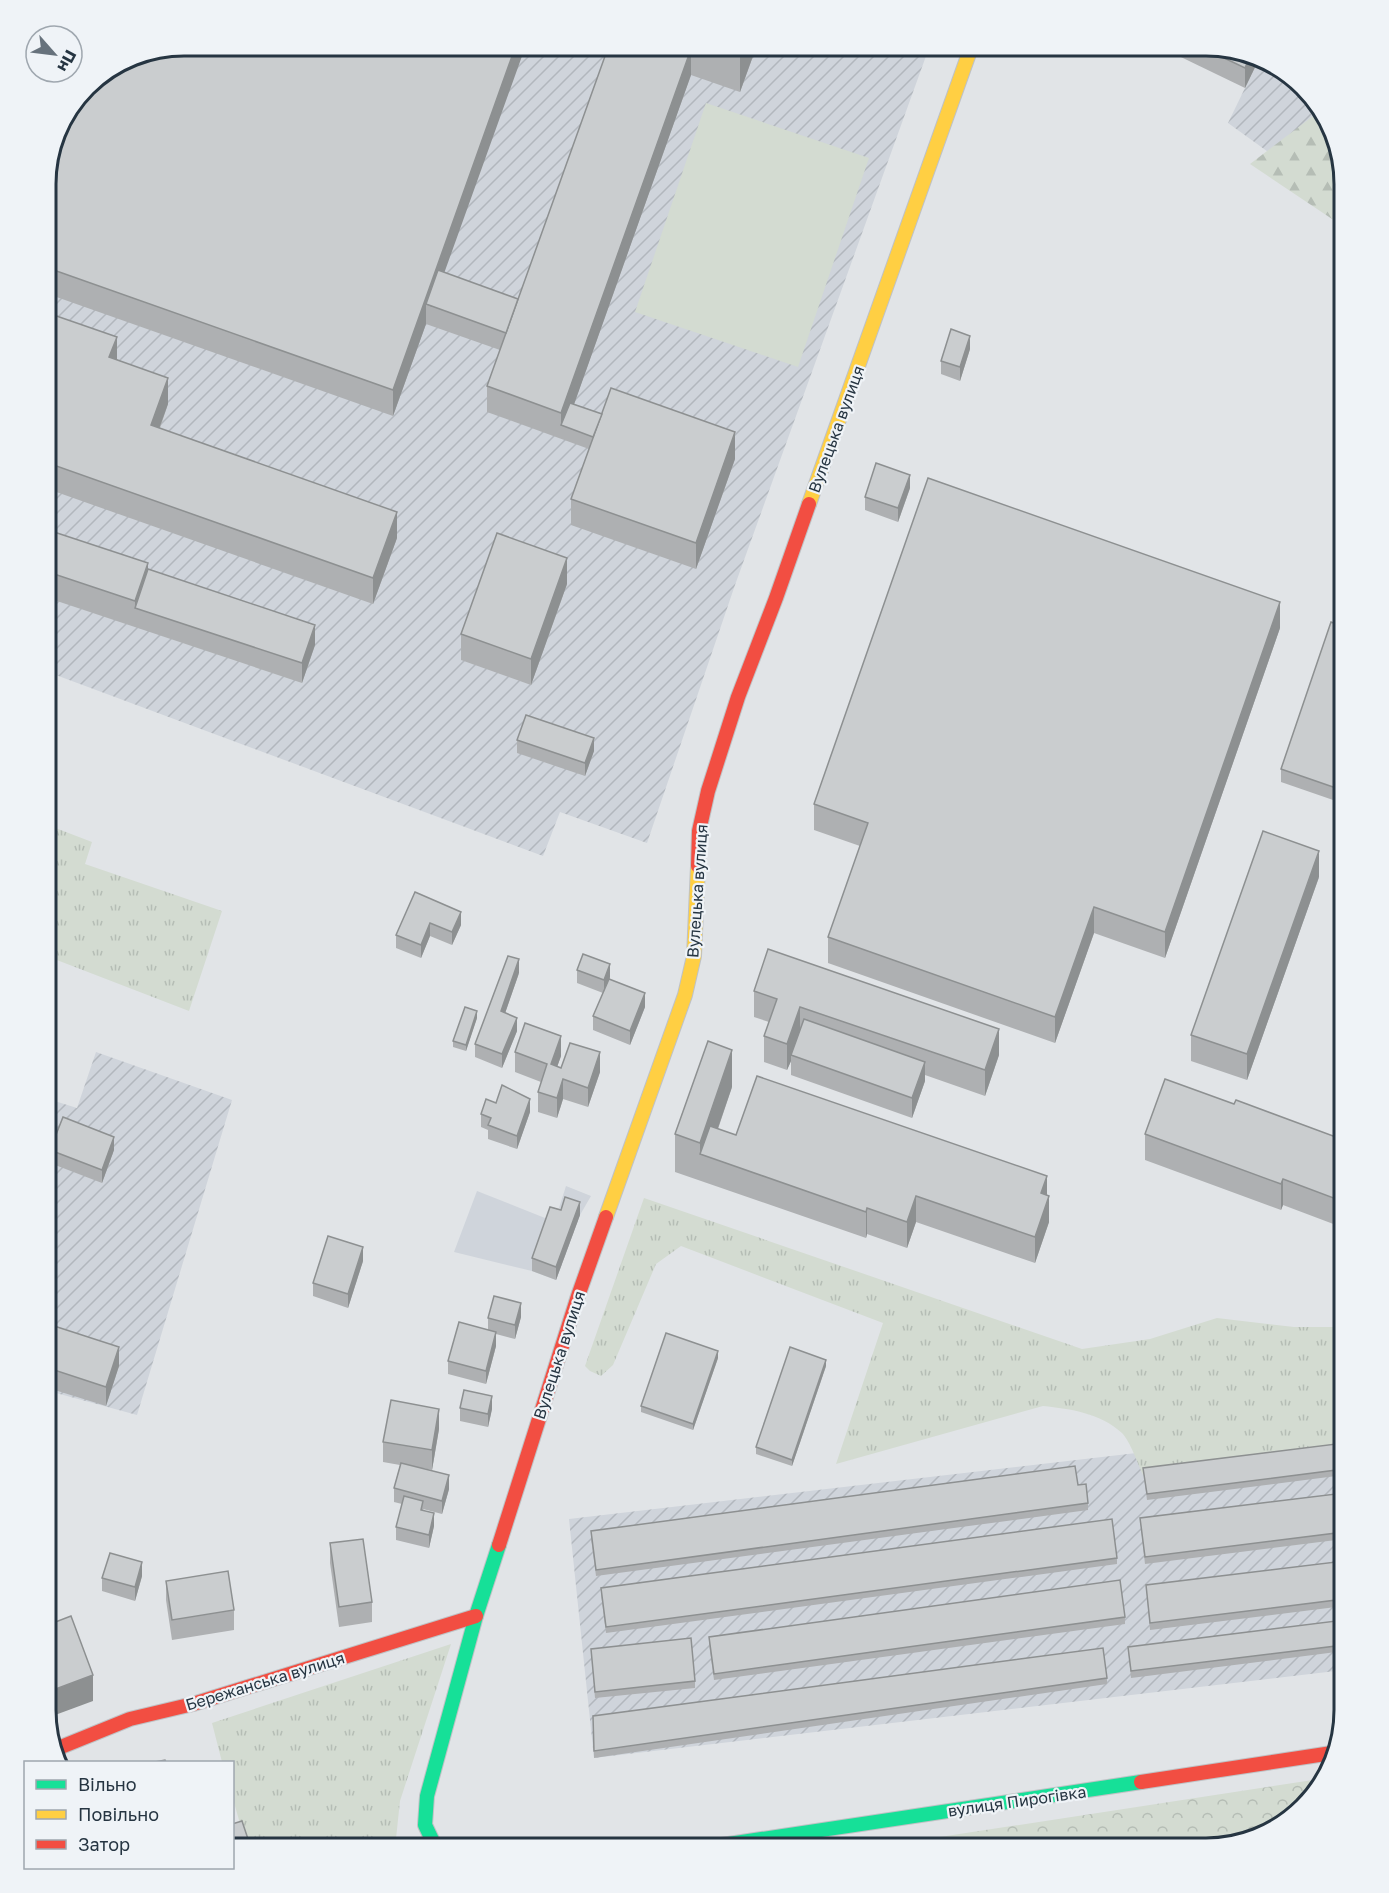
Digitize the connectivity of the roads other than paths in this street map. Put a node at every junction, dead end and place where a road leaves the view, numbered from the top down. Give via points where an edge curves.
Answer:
1 (968, 56) edge
2 (476, 1616) junction
3 (61, 1747) edge
4 (1326, 1754) edge
5 (431, 1837) edge
6 (771, 1838) edge

1 - 2 street, Вулецька вулиця via 711,780 699,831 694,956 685,996 578,1296
2 - 3 street, Бережанська вулиця via 202,1701 130,1719
2 - 5 street, Вулецька вулиця via 427,1796 425,1825
4 - 6 street, вулиця Пирогівка

